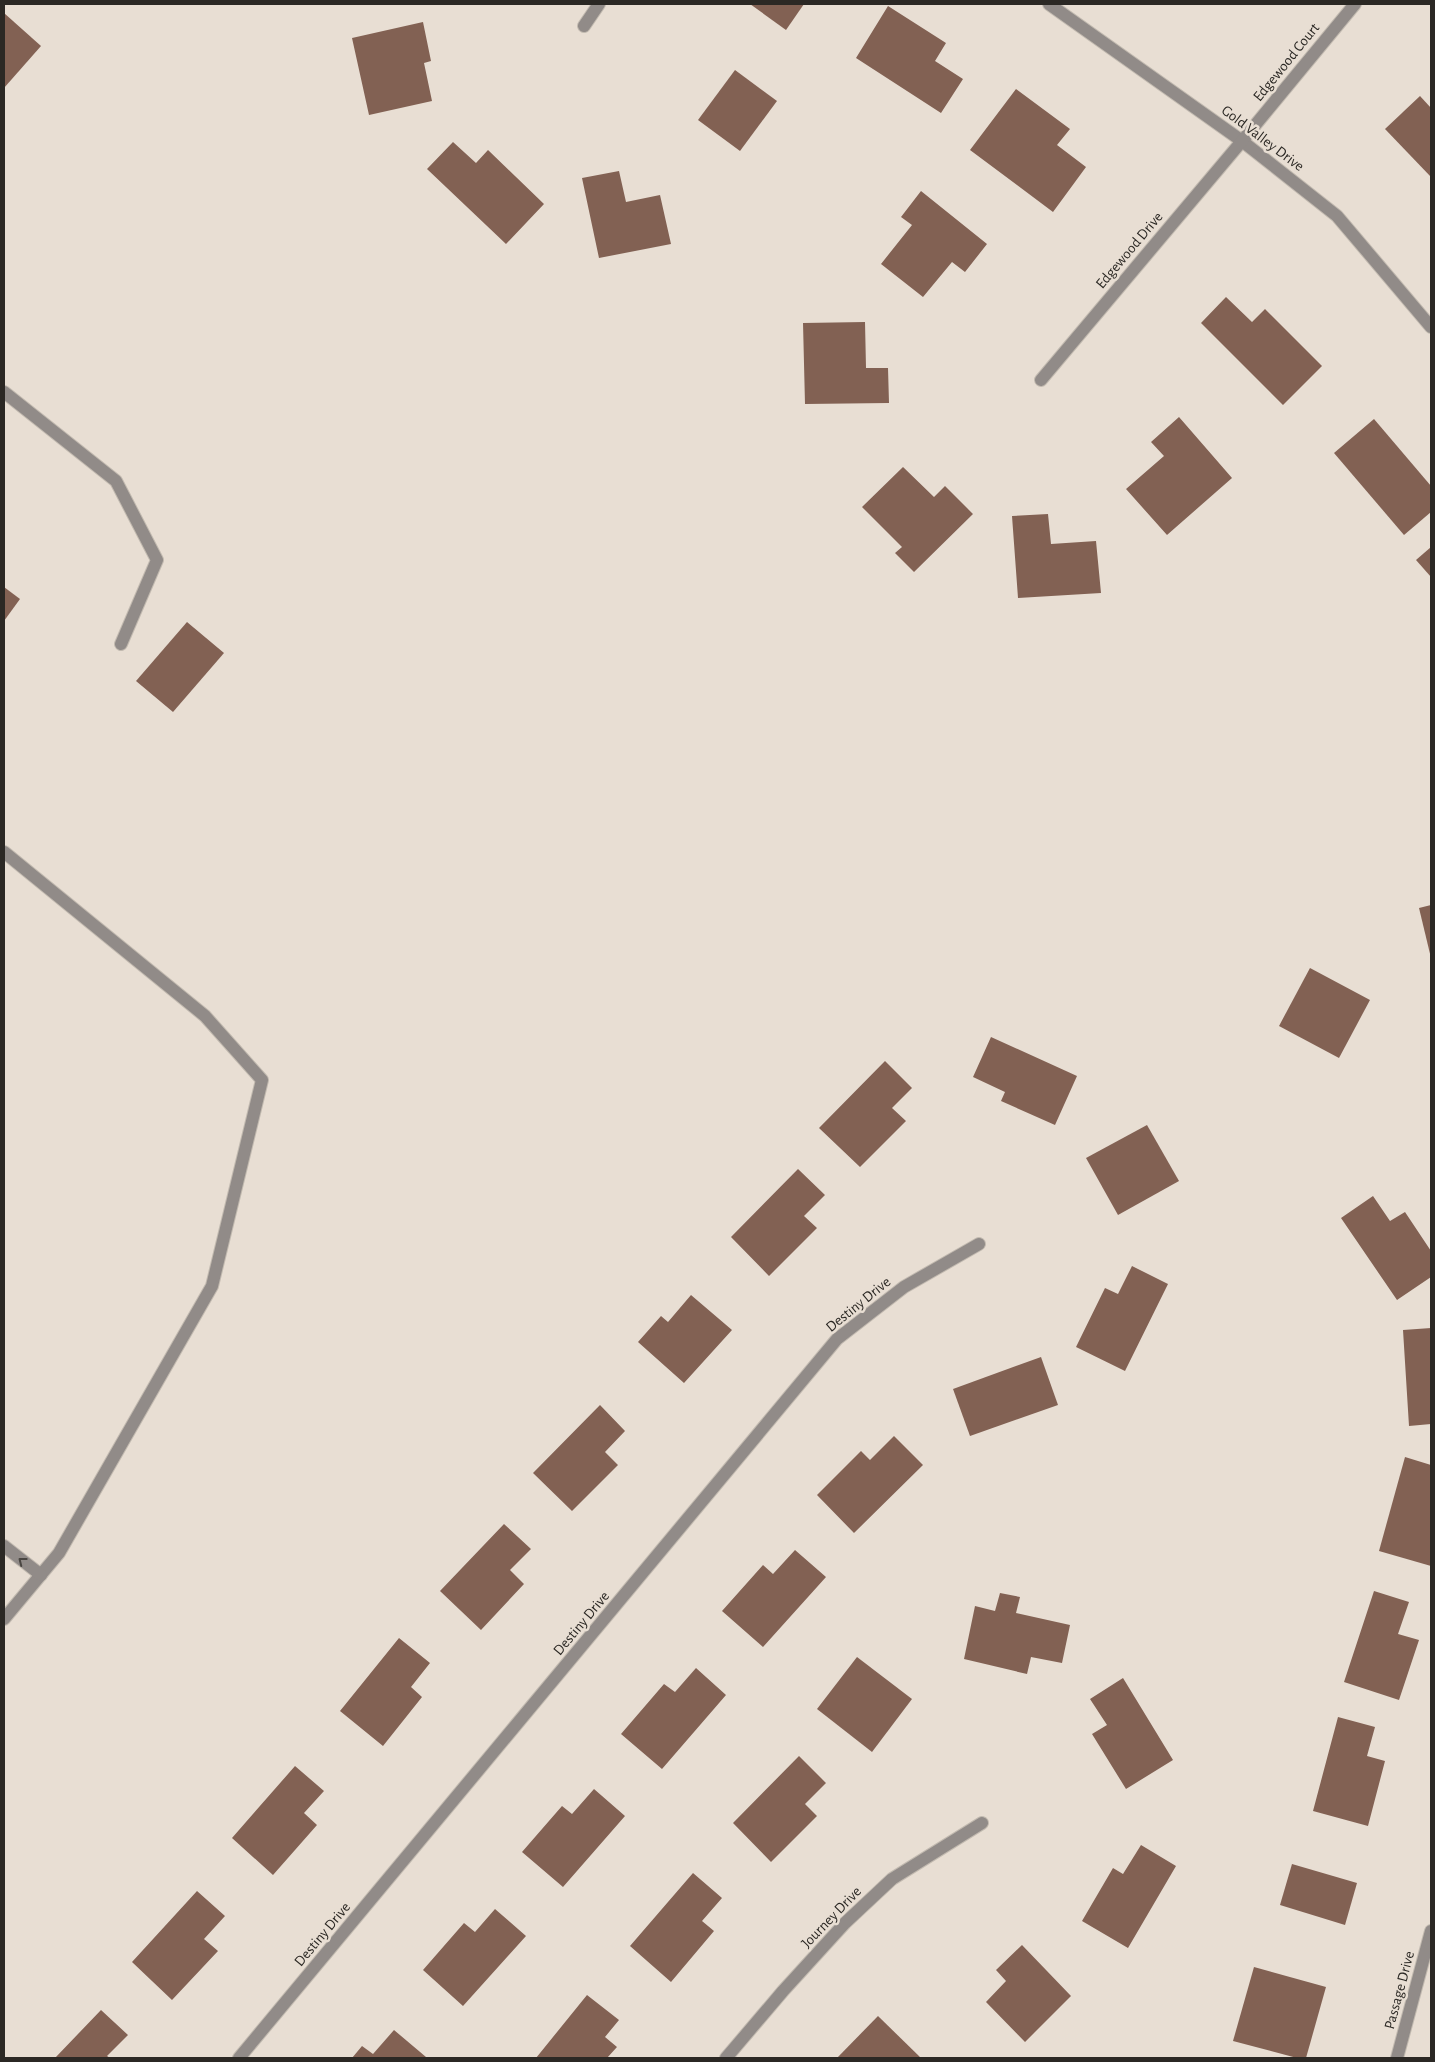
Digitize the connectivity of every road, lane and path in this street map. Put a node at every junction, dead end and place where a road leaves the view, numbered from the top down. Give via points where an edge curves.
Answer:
1 (599, 4) edge
2 (1050, 4) edge
3 (1355, 4) edge
4 (584, 26) dead end
5 (1242, 141) junction
6 (1431, 327) edge
7 (1041, 380) dead end
8 (4, 392) edge
9 (122, 644) dead end
10 (4, 852) edge
11 (979, 1244) dead end
12 (4, 1546) edge
13 (41, 1575) junction
14 (4, 1620) edge
15 (982, 1823) dead end
16 (1431, 1931) edge
17 (240, 2058) edge
18 (726, 2058) edge
19 (1398, 2058) edge

1 - 4 street
2 - 5 street, Gold Valley Drive
3 - 5 street, Edgewood Court
5 - 6 street, Gold Valley Drive via 1337,216
5 - 7 street, Edgewood Drive
8 - 9 street via 116,481 157,560
10 - 13 street via 205,1016 262,1080 212,1286 59,1553
11 - 17 street, Destiny Drive via 904,1287 837,1339
13 -> 12 street
13 - 14 street
15 - 18 street, Journey Drive via 892,1879 845,1923
16 - 19 street, Passage Drive

